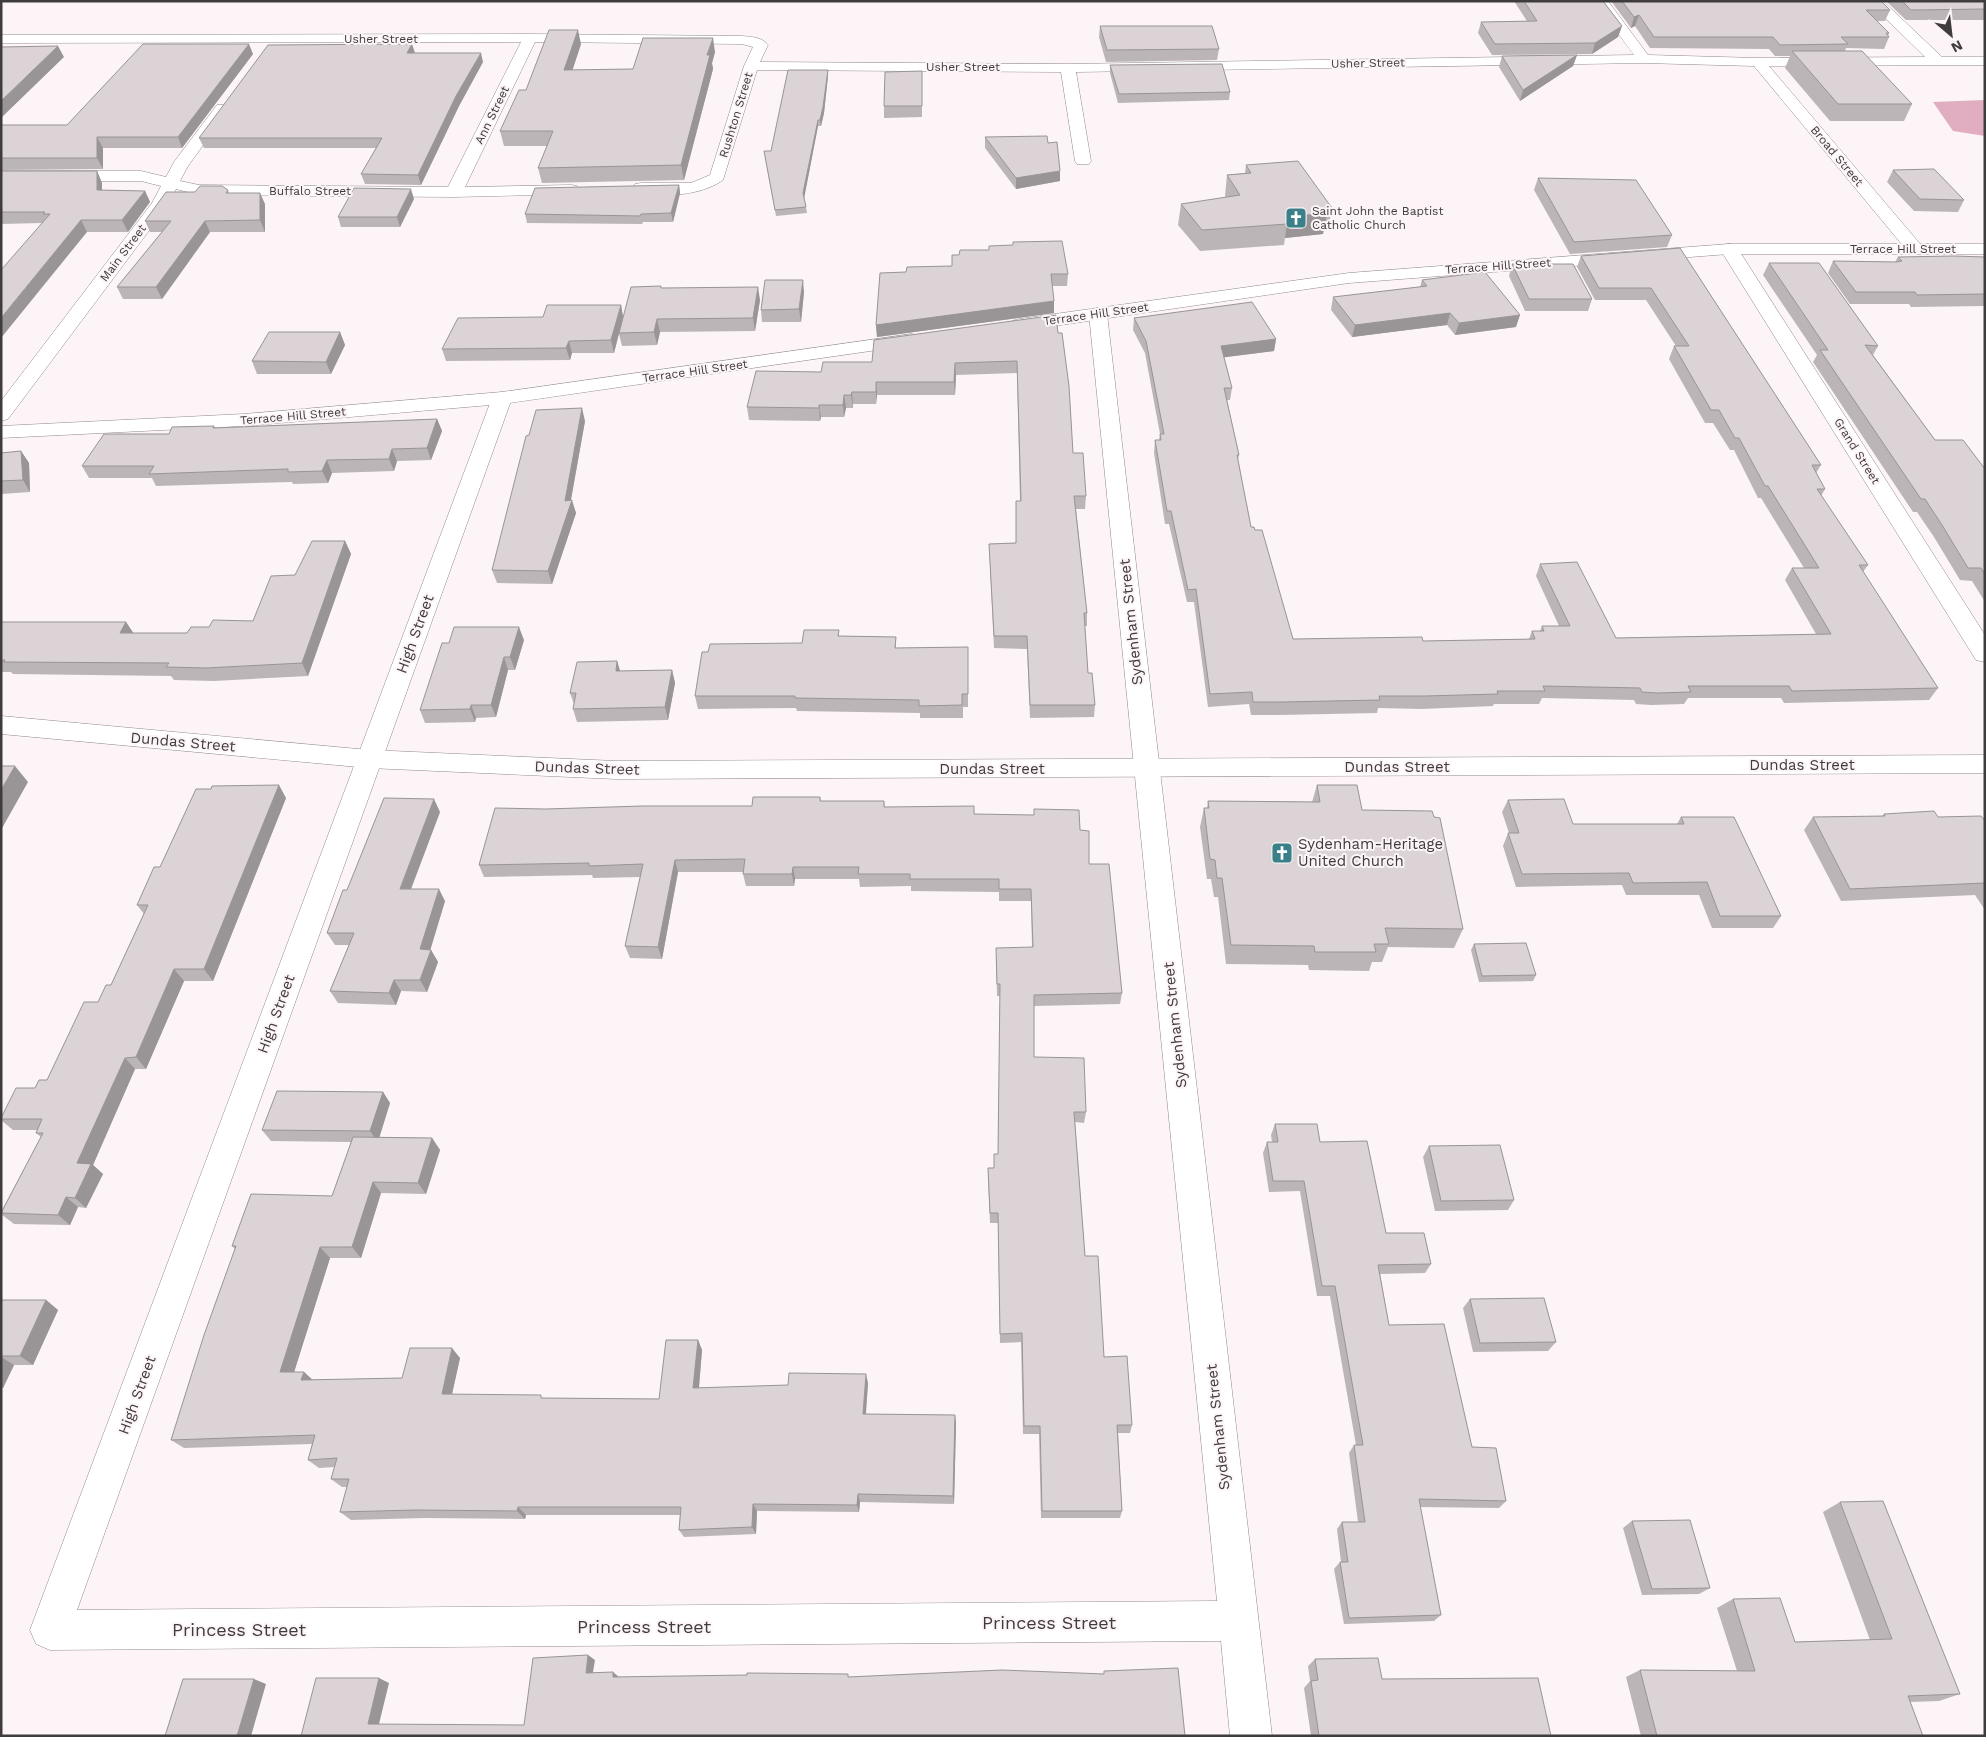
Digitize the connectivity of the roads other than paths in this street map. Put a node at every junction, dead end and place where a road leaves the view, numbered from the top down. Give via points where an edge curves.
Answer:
1 (1601, 1) edge
2 (1874, 1) edge
3 (530, 38) junction
4 (1, 39) edge
5 (274, 39) junction
6 (761, 45) joint
7 (262, 55) edge
8 (1644, 59) junction
9 (1985, 61) edge
10 (1758, 62) junction
11 (1939, 62) junction
12 (751, 66) junction
13 (1068, 68) junction
14 (233, 94) edge
15 (1083, 161) dead end
16 (1, 176) edge
17 (170, 182) junction
18 (628, 188) edge
19 (589, 189) edge
20 (454, 192) junction
21 (1729, 248) junction
22 (1915, 249) junction
23 (1985, 249) edge
24 (1098, 314) junction
25 (1000, 328) edge
26 (932, 337) edge
27 (502, 398) junction
28 (1, 415) edge
29 (1, 432) edge
30 (1985, 654) edge
31 (1, 725) edge
32 (369, 759) junction
33 (1985, 764) edge
34 (1147, 769) junction
35 (1239, 1621) junction
36 (50, 1630) joint
37 (1251, 1736) edge

1 - 8 street
2 - 11 street
3 - 5 street, Usher Street
3 - 6 street, Usher Street via 742,40
3 - 20 street, Ann Street
4 - 5 street, Usher Street
5 - 7 street
6 - 12 street, Rushton Street
8 - 10 street, Usher Street
8 - 13 street, Usher Street
9 - 11 street, Usher Street
10 - 11 street, Usher Street
10 - 22 street, Broad Street
12 - 13 street, Usher Street
12 - 18 street, Rushton Street via 717,177 710,184
13 - 15 street
14 - 17 street, Main Street
16 - 17 street, Buffalo Street via 141,176
17 - 20 street, Buffalo Street via 199,190
17 - 28 street, Main Street via 160,204
19 - 20 street, Buffalo Street
21 - 22 street, Terrace Hill Street
21 - 24 street, Terrace Hill Street via 1349,278
21 - 30 street, Grand Street
22 - 23 street, Terrace Hill Street
24 - 25 street, Terrace Hill Street
24 - 34 street, Sydenham Street
26 - 27 street, Terrace Hill Street
27 - 29 street, Terrace Hill Street via 244,420
27 - 32 street, High Street
31 - 32 street, Dundas Street
32 - 34 street, Dundas Street via 616,770
32 - 36 street, High Street
33 - 34 street, Dundas Street
34 - 35 street, Sydenham Street
35 - 36 street, Princess Street
35 - 37 street, Sydenham Street

